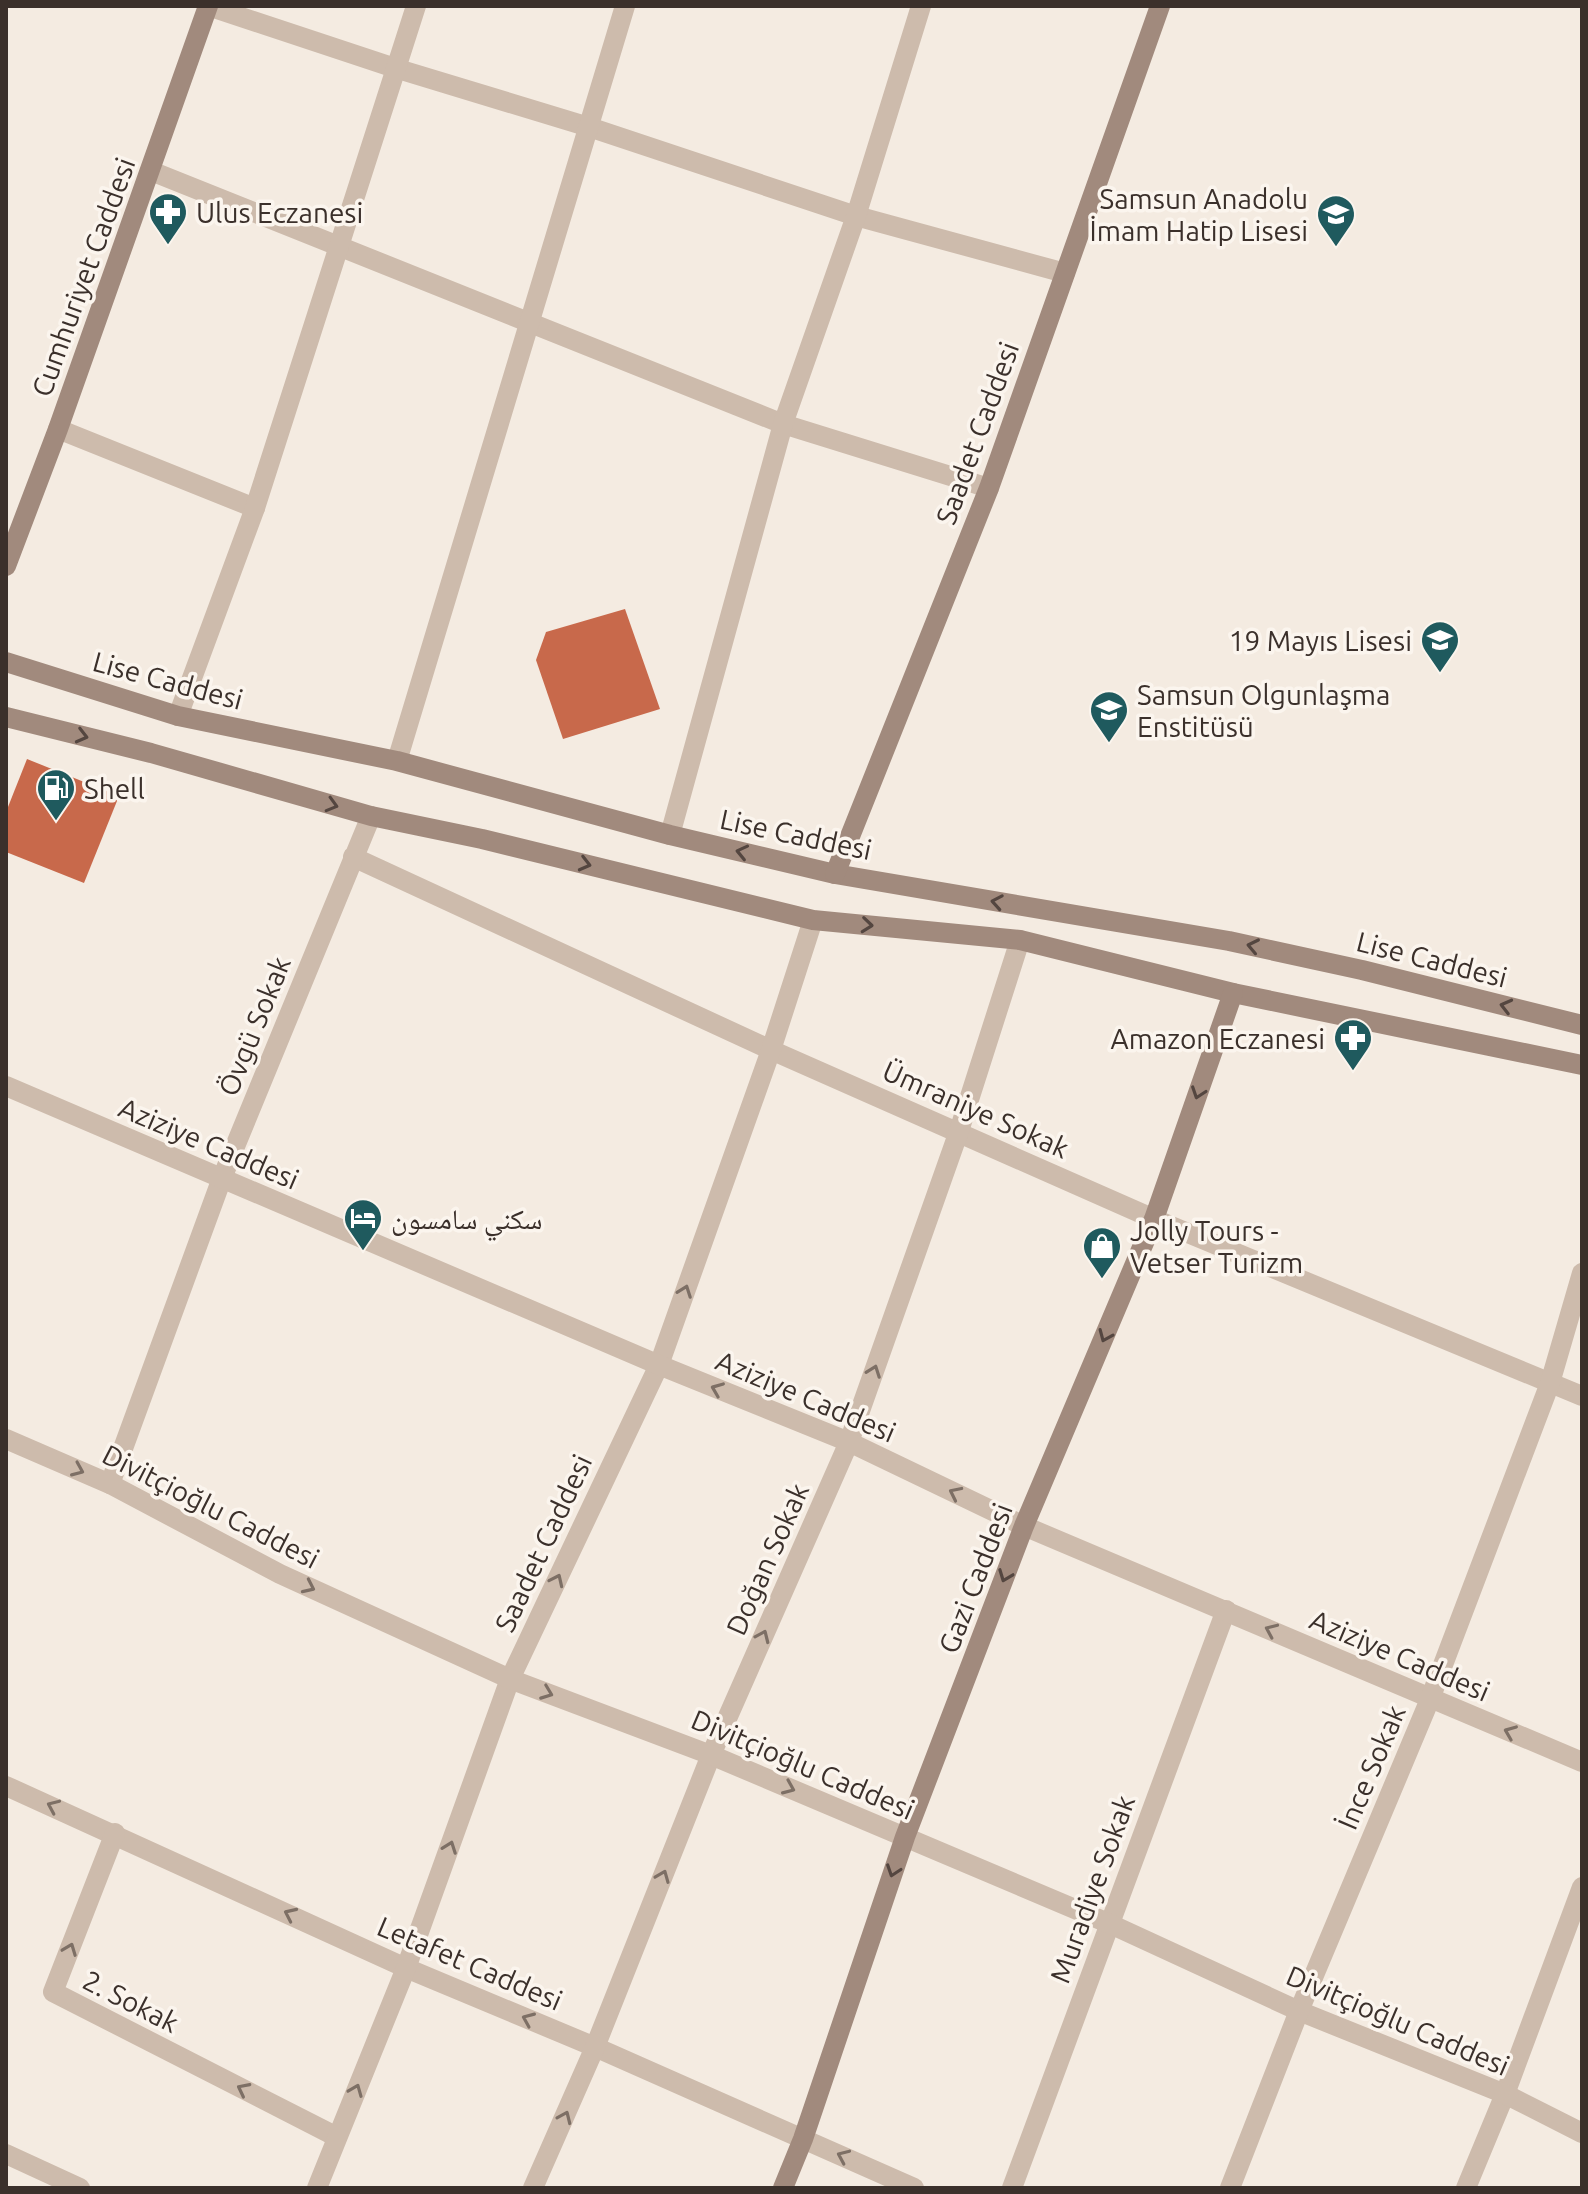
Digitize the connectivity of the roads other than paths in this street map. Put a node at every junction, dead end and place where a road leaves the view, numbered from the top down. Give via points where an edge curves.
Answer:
1 (208, 6) edge
2 (416, 6) edge
3 (625, 6) edge
4 (921, 6) edge
5 (1160, 6) edge
6 (398, 69) junction
7 (589, 127) junction
8 (151, 171) junction
9 (856, 216) junction
10 (338, 244) junction
11 (1065, 273) junction
12 (531, 322) junction
13 (783, 424) junction
14 (58, 429) junction
15 (989, 488) junction
16 (255, 508) junction
17 (6, 566) edge
18 (6, 662) edge
19 (178, 716) junction
20 (6, 717) edge
21 (397, 761) junction
22 (371, 816) junction
23 (670, 835) junction
24 (353, 857) junction
25 (835, 874) junction
26 (813, 920) junction
27 (1020, 940) junction
28 (1233, 993) junction
29 (1582, 1025) edge
30 (771, 1050) junction
31 (1582, 1065) edge
32 (6, 1086) edge
33 (959, 1131) junction
34 (222, 1178) junction
35 (1154, 1219) junction
36 (1582, 1273) edge
37 (659, 1365) junction
38 (1550, 1383) junction
39 (1582, 1396) edge
40 (6, 1439) edge
41 (849, 1442) junction
42 (110, 1484) junction
43 (1024, 1526) junction
44 (1226, 1610) junction
45 (510, 1679) junction
46 (1430, 1699) junction
47 (711, 1755) junction
48 (1582, 1762) edge
49 (6, 1786) edge
50 (115, 1833) junction
51 (905, 1837) junction
52 (1582, 1887) edge
53 (1108, 1923) junction
54 (406, 1968) junction
55 (1299, 2011) junction
56 (595, 2047) junction
57 (1505, 2094) junction
58 (1582, 2133) edge
59 (337, 2137) junction
60 (803, 2139) junction
61 (6, 2154) edge
62 (80, 2188) edge
63 (317, 2188) edge
64 (533, 2188) edge
65 (783, 2188) edge
66 (914, 2188) edge
67 (1012, 2188) edge
68 (1230, 2188) edge
69 (1466, 2188) edge

1 - 6 street
1 - 8 main road, Cumhuriyet Caddesi
2 - 6 street
3 - 7 street
4 - 9 street
5 - 11 main road, Saadet Caddesi
6 - 7 street
6 - 10 street
7 - 9 street
7 - 12 street
8 - 10 street
8 - 14 main road, Cumhuriyet Caddesi
9 - 11 street
9 - 13 street
10 - 12 street
10 - 16 street
11 - 15 main road, Saadet Caddesi
12 - 13 street
12 - 21 street
13 - 15 street
13 - 23 street
14 - 16 street
14 - 17 main road, Cumhuriyet Caddesi
15 - 25 main road, Saadet Caddesi
16 - 19 street
18 - 19 main road, Lise Caddesi
19 - 21 main road, Lise Caddesi
20 -> 22 main road
21 - 23 main road, Lise Caddesi
22 - 24 street, Övgü Sokak
22 -> 26 main road
25 -> 23 main road, Lise Caddesi
24 - 30 street, Ümraniye Sokak
24 - 34 street, Övgü Sokak
29 -> 25 main road, Lise Caddesi via 1229,941
26 -> 27 main road
26 - 30 street, Saadet Caddesi
27 - 28 main road
27 - 33 street, Doğan Sokak
28 - 31 main road
28 -> 35 main road, Gazi Caddesi
30 - 33 street, Ümraniye Sokak
37 -> 30 street, Saadet Caddesi
32 - 34 street, Aziziye Caddesi
33 - 35 street, Ümraniye Sokak
41 -> 33 street, Doğan Sokak
34 - 37 street, Aziziye Caddesi
34 - 42 street, Övgü Sokak
35 - 38 street, Ümraniye Sokak
35 -> 43 main road, Gazi Caddesi
36 - 38 street, İnce Sokak
41 -> 37 street, Aziziye Caddesi
45 -> 37 street, Saadet Caddesi
38 - 39 street, Ümraniye Sokak
38 - 46 street, İnce Sokak
40 -> 42 street, Divitçioğlu Caddesi
43 -> 41 street, Aziziye Caddesi
47 -> 41 street, Doğan Sokak
42 -> 45 street, Divitçioğlu Caddesi via 280,1574
43 - 44 street, Aziziye Caddesi
43 -> 51 main road, Gazi Caddesi
46 -> 44 street, Aziziye Caddesi
44 - 53 street, Muradiye Sokak
45 -> 47 street, Divitçioğlu Caddesi
54 -> 45 street, Saadet Caddesi
48 -> 46 street, Aziziye Caddesi
46 - 55 street, İnce Sokak
47 -> 51 street, Divitçioğlu Caddesi
56 -> 47 street, Doğan Sokak
50 -> 49 street, Letafet Caddesi
54 -> 50 street, Letafet Caddesi
59 -> 50 street, 2. Sokak via 53,1992
51 - 53 street, Divitçioğlu Caddesi
51 -> 60 main road, Gazi Caddesi
52 - 57 street
53 - 55 street, Divitçioğlu Caddesi
53 - 67 street, Muradiye Sokak
56 -> 54 street, Letafet Caddesi
59 -> 54 street, Saadet Caddesi
55 - 57 street, Divitçioğlu Caddesi
55 - 68 street, İnce Sokak
56 - 60 street, Letafet Caddesi
64 -> 56 street, Doğan Sokak
57 - 58 street, Divitçioğlu Caddesi
57 - 69 street
59 - 63 street, Saadet Caddesi
60 - 65 main road, Gazi Caddesi
66 -> 60 street, Letafet Caddesi
61 - 62 street

